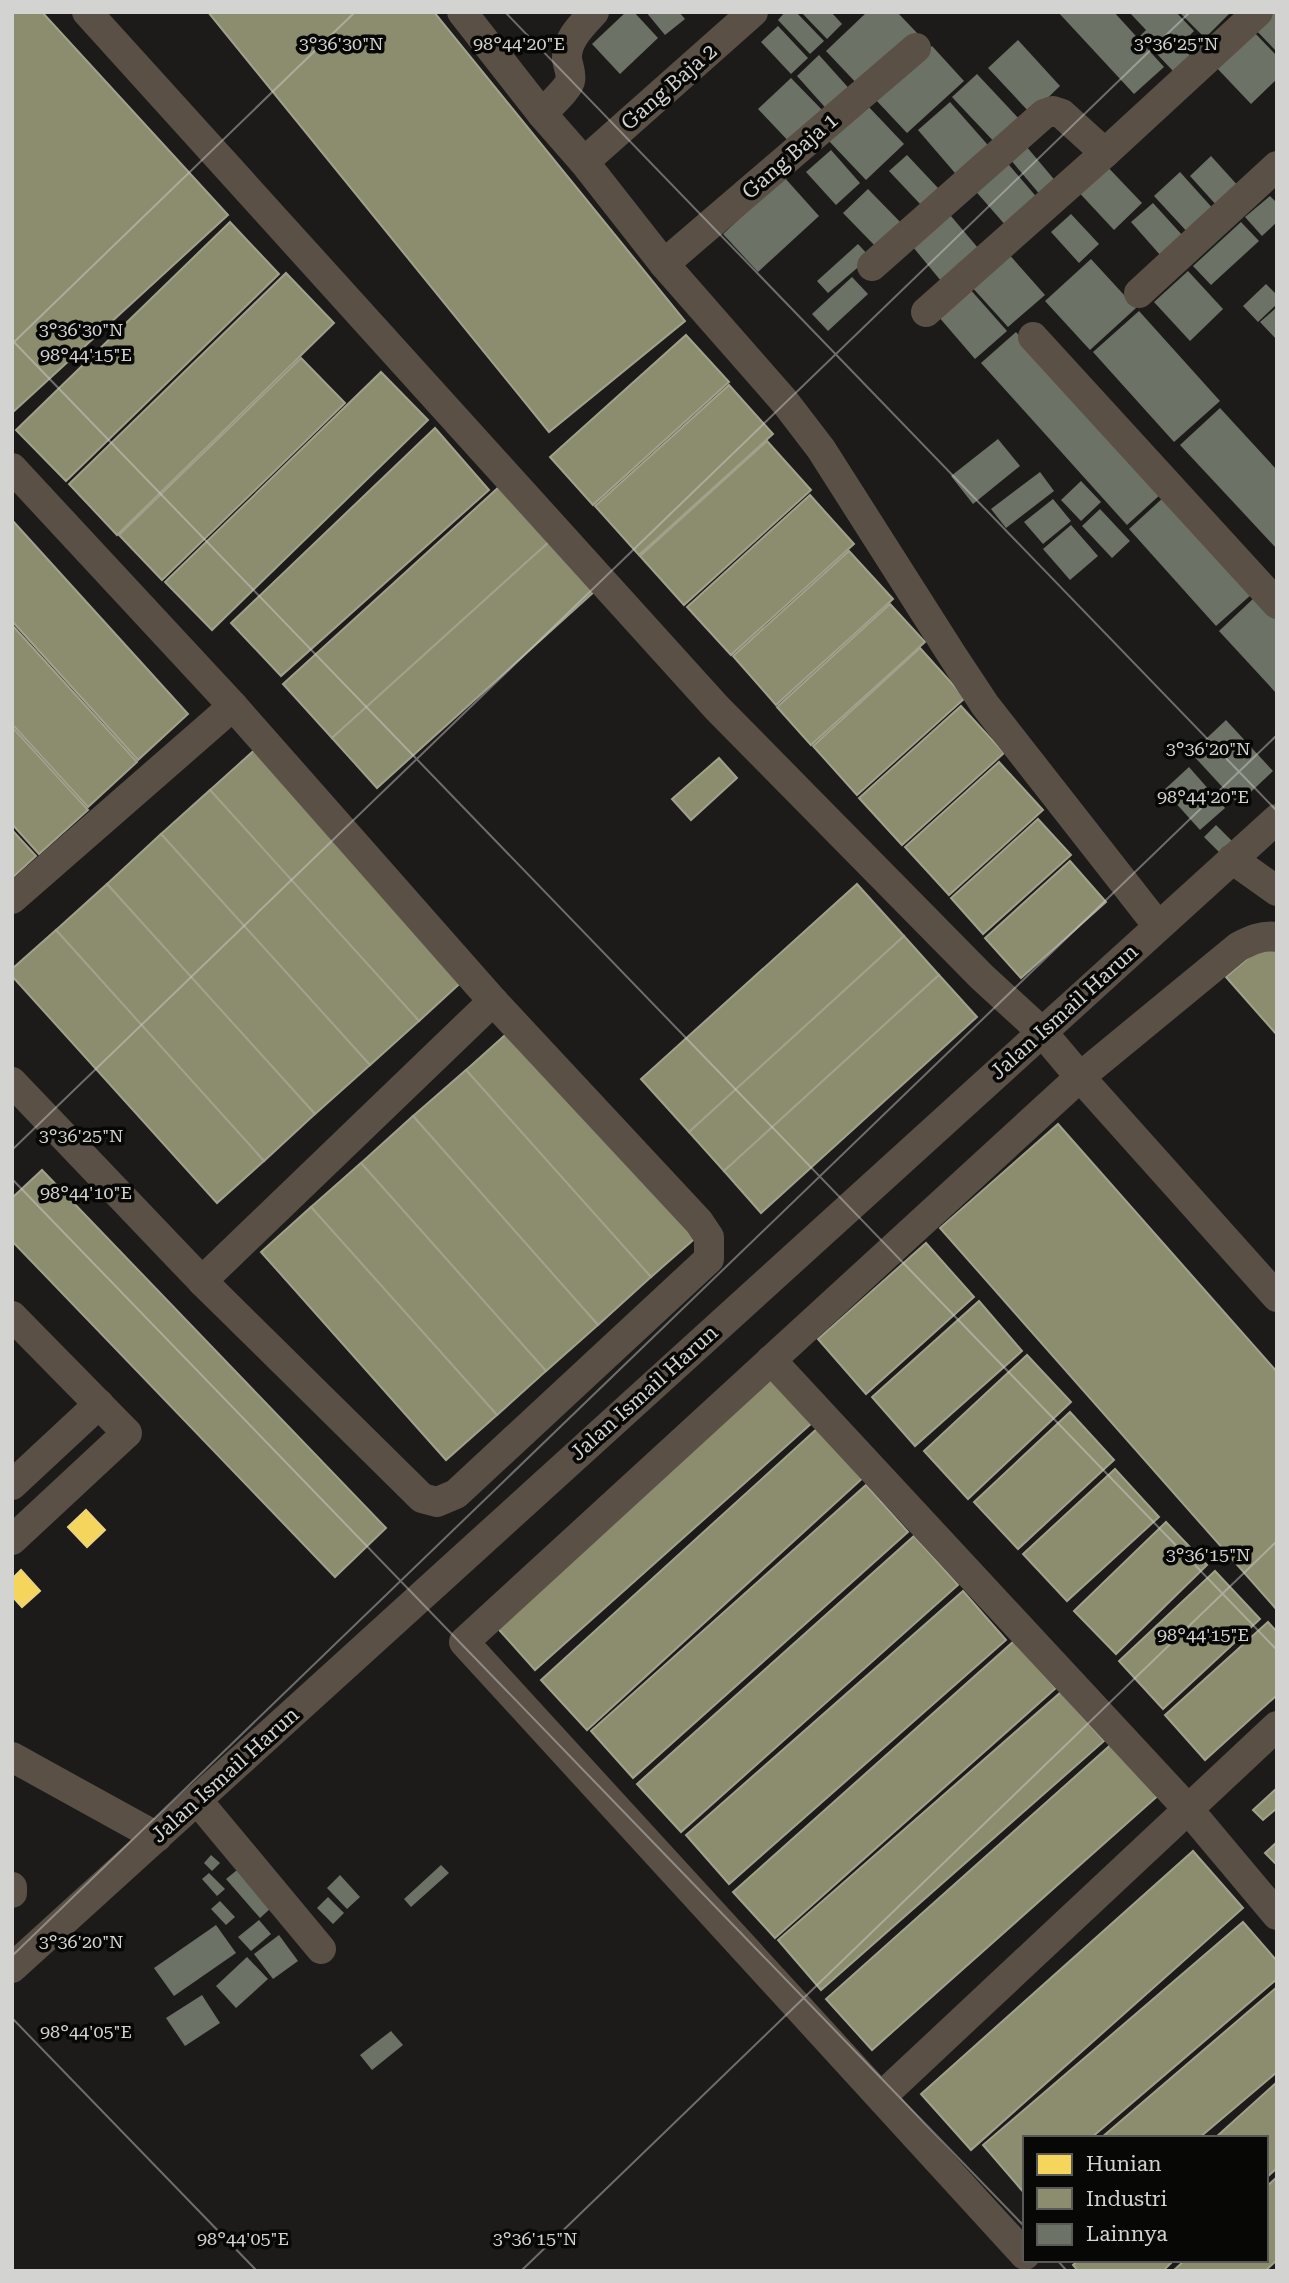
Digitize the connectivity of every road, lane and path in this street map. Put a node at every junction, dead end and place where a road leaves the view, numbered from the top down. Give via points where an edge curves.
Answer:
1 (87, 12) edge
2 (462, 12) edge
3 (594, 12) edge
4 (753, 12) edge
5 (1258, 12) edge
6 (916, 48) dead end
7 (556, 98) junction
8 (1105, 153) junction
9 (584, 162) junction
10 (1277, 166) edge
11 (664, 264) junction
12 (872, 266) dead end
13 (1139, 293) dead end
14 (926, 312) dead end
15 (1033, 337) dead end
16 (12, 468) edge
17 (1277, 604) edge
18 (233, 706) junction
19 (1277, 819) edge
20 (1232, 859) junction
21 (1277, 891) edge
22 (12, 899) edge
23 (1158, 926) junction
24 (1277, 937) edge
25 (493, 1001) junction
26 (1042, 1032) junction
27 (1080, 1077) junction
28 (12, 1082) edge
29 (202, 1281) junction
30 (1277, 1297) edge
31 (12, 1316) edge
32 (771, 1360) junction
33 (99, 1404) junction
34 (12, 1485) edge
35 (12, 1540) edge
36 (1277, 1726) edge
37 (12, 1757) edge
38 (197, 1800) junction
39 (1188, 1809) junction
40 (157, 1837) junction
41 (12, 1887) edge
42 (12, 1893) edge
43 (1277, 1915) edge
44 (321, 1949) dead end
45 (12, 1968) edge
46 (880, 2097) junction
47 (1023, 2253) edge

1 - 26 street via 716,708
2 - 7 street
3 - 7 street via 569,46 570,75
4 - 9 street, Gang Baja 2
5 - 8 street
6 - 11 street, Gang Baja 1
7 - 9 street
8 - 12 street via 1062,114 1044,114
8 - 14 street
9 - 11 street
10 - 13 street
11 - 23 street via 821,449 985,705
15 - 17 street
16 - 18 street
18 - 22 street
18 - 25 street
19 - 20 street, Jalan Ismail Harun
20 - 21 street
20 - 23 street, Jalan Ismail Harun
23 - 26 street, Jalan Ismail Harun
24 - 27 street via 1251,939 1238,947
25 - 29 street
25 - 29 street via 699,1222 709,1237 709,1259 456,1494 437,1502 422,1498
26 - 27 street
26 - 38 street, Jalan Ismail Harun
27 - 30 street
27 - 32 street
28 - 29 street
31 - 33 street
32 - 39 street
32 - 46 street via 464,1642
33 - 34 street
33 - 35 street via 127,1433
36 - 39 street
37 - 40 street
38 - 40 street, Jalan Ismail Harun
38 - 44 street
39 - 43 street
39 - 46 street
40 - 45 street, Jalan Ismail Harun
41 - 42 street
46 - 47 street

